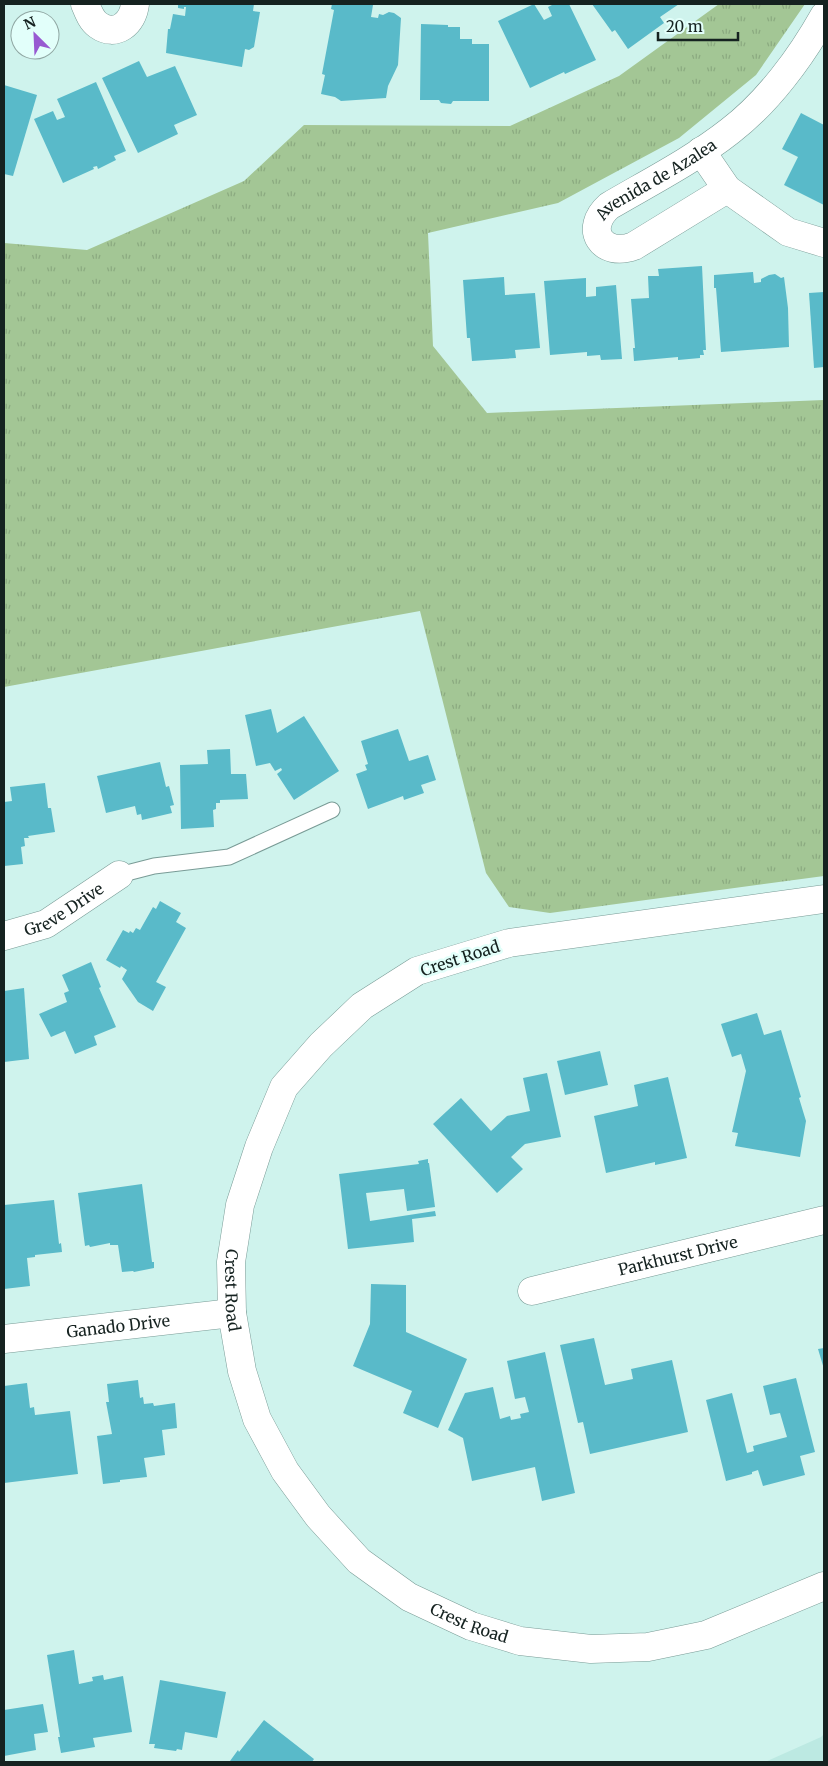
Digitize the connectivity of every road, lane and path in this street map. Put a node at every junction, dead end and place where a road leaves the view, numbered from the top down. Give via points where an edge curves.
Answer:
1 (85, 4) edge
2 (135, 4) edge
3 (824, 16) edge
4 (701, 151) junction
5 (727, 189) junction
6 (824, 243) edge
7 (332, 810) dead end
8 (120, 875) joint
9 (824, 899) edge
10 (4, 936) edge
11 (824, 1220) edge
12 (532, 1291) dead end
13 (232, 1313) junction
14 (4, 1339) edge
15 (824, 1586) edge

1 - 2 street via 96,24 114,30 128,23
3 - 4 street, Avenida de Azalea via 807,46 772,92 731,131
4 - 5 street
4 - 5 street, Avenida de Azalea via 605,209 597,222 596,231 600,238 617,250 634,246
5 - 6 street via 788,232
7 - 8 lane via 229,857 154,866
8 - 10 street, Greve Drive via 46,924
9 - 13 street, Crest Road via 509,943 417,971 362,1006 284,1087 259,1146 240,1205 231,1262
11 - 12 street, Parkhurst Drive
13 - 14 street, Ganado Drive
13 - 15 street, Crest Road via 242,1371 257,1419 285,1471 313,1509 359,1561 409,1597 462,1622 520,1641 591,1649 648,1647 706,1634

